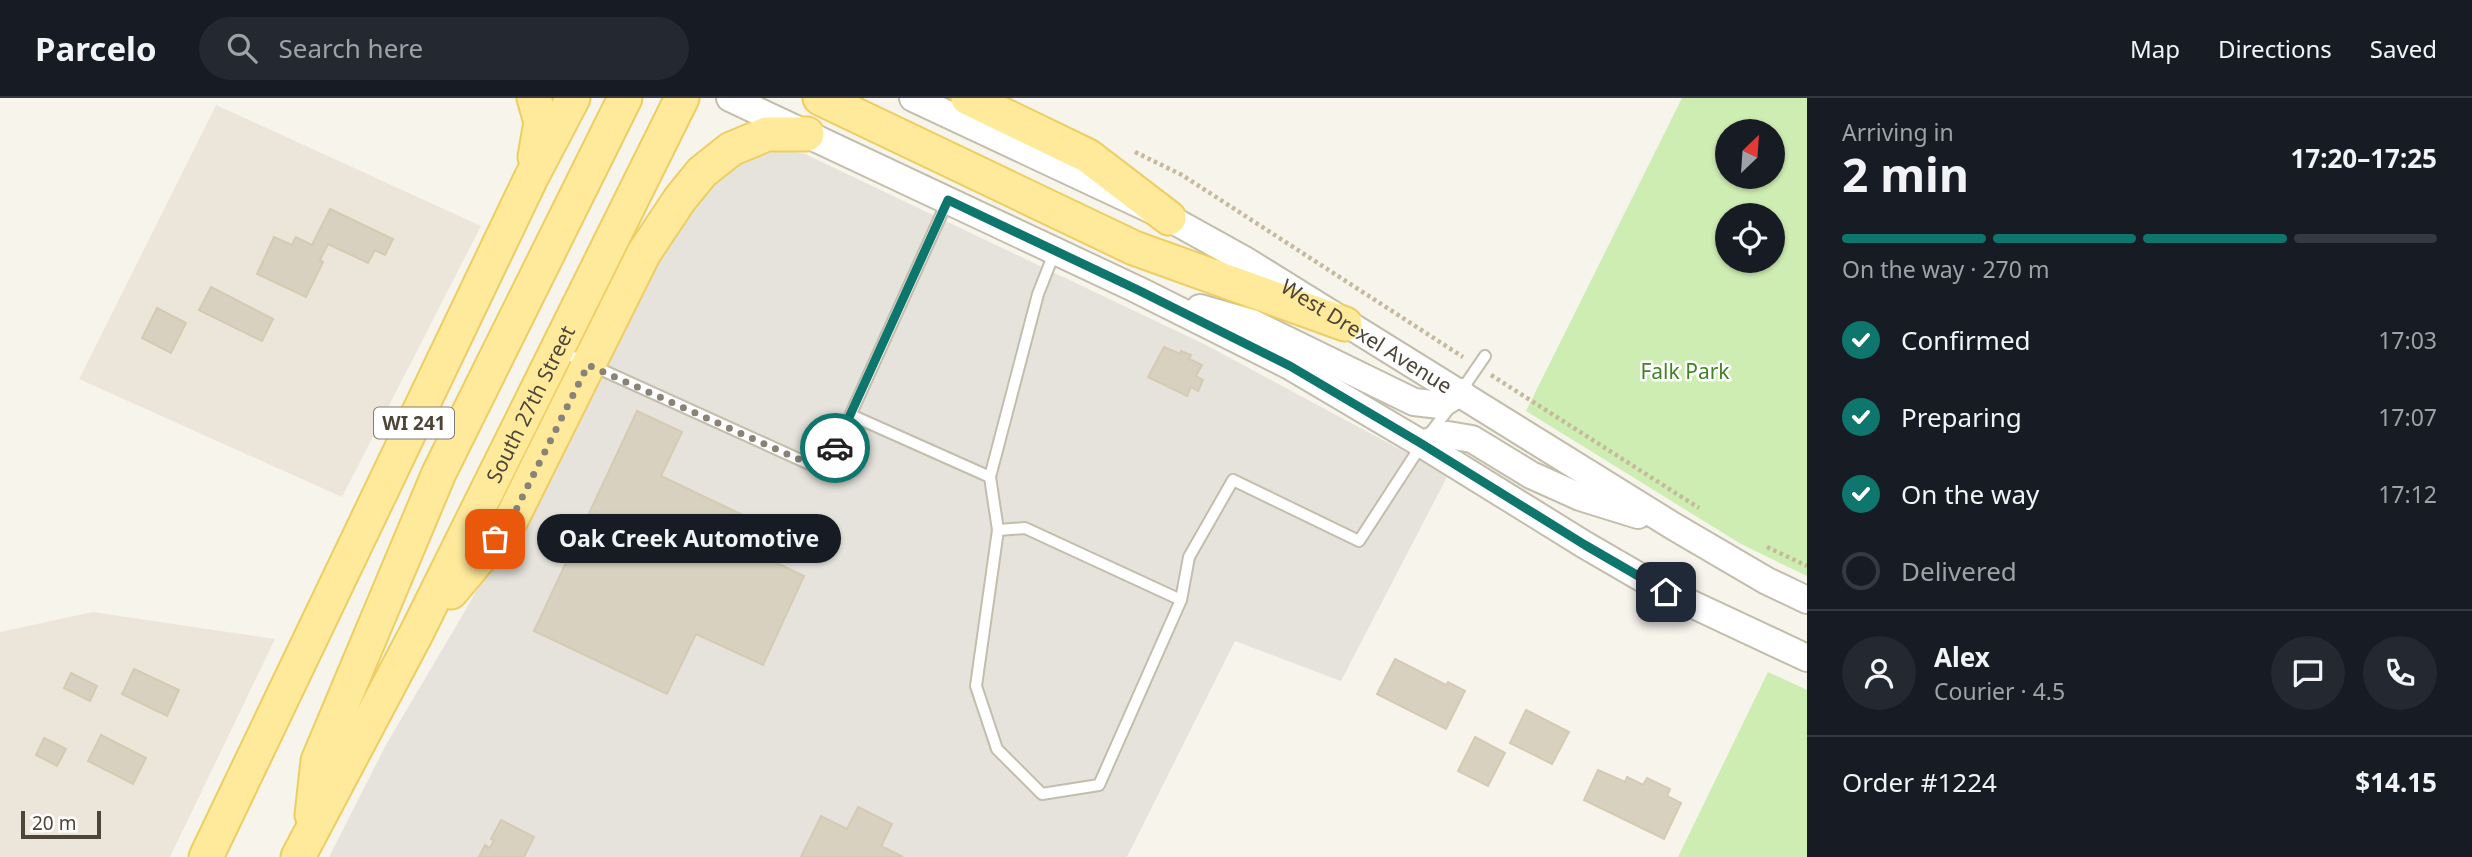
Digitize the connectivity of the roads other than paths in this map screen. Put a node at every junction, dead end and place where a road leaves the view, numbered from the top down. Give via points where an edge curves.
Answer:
1 (534, 98) edge
2 (573, 98) edge
3 (625, 98) edge
4 (682, 98) edge
5 (730, 98) edge
6 (820, 98) edge
7 (913, 98) edge
8 (968, 98) edge
9 (807, 134) junction
10 (531, 178) junction
11 (948, 200) junction
12 (1169, 218) junction
13 (1055, 251) junction
14 (1138, 290) junction
15 (1345, 324) junction
16 (557, 349) junction
17 (1485, 356) dead end
18 (588, 365) junction
19 (1461, 392) junction
20 (850, 415) junction
21 (1422, 444) junction
22 (990, 477) junction
23 (1673, 526) junction
24 (998, 530) junction
25 (1181, 600) junction
26 (1807, 600) edge
27 (416, 634) junction
28 (1807, 659) edge
29 (304, 844) edge
30 (205, 857) edge

1 - 10 main road via 541,122
2 - 10 main road, WI 241
3 - 29 main road via 439,473 318,761
4 - 16 main road, South 27th Street
5 - 9 street
6 - 15 main road via 1134,248
7 - 12 street, West Drexel Avenue
8 - 12 main road via 1088,156
9 - 11 street
9 - 18 main road via 767,134 731,149 702,172 643,253
10 - 30 main road, WI 241
11 - 13 street
11 - 20 lane
12 - 15 street, West Drexel Avenue
13 - 14 street
13 - 22 lane via 1038,294
14 - 19 street via 1252,323 1414,402 1440,405
14 - 21 street via 1290,366
15 - 19 street, West Drexel Avenue
16 - 18 lane
16 - 27 main road, South 27th Street
17 - 19 lane
18 - 20 lane via 825,471
18 - 27 main road via 511,520
19 - 21 lane
19 - 23 street, West Drexel Avenue
20 - 22 lane
21 - 23 street via 1448,435 1472,439 1531,475 1580,497
21 - 25 lane via 1359,541 1233,480 1189,557
21 - 28 street via 1666,592
22 - 24 lane
23 - 26 street, West Drexel Avenue
24 - 25 lane via 1025,528
24 - 25 lane via 976,686 997,749 1042,794 1099,785
27 - 29 main road, South 27th Street

